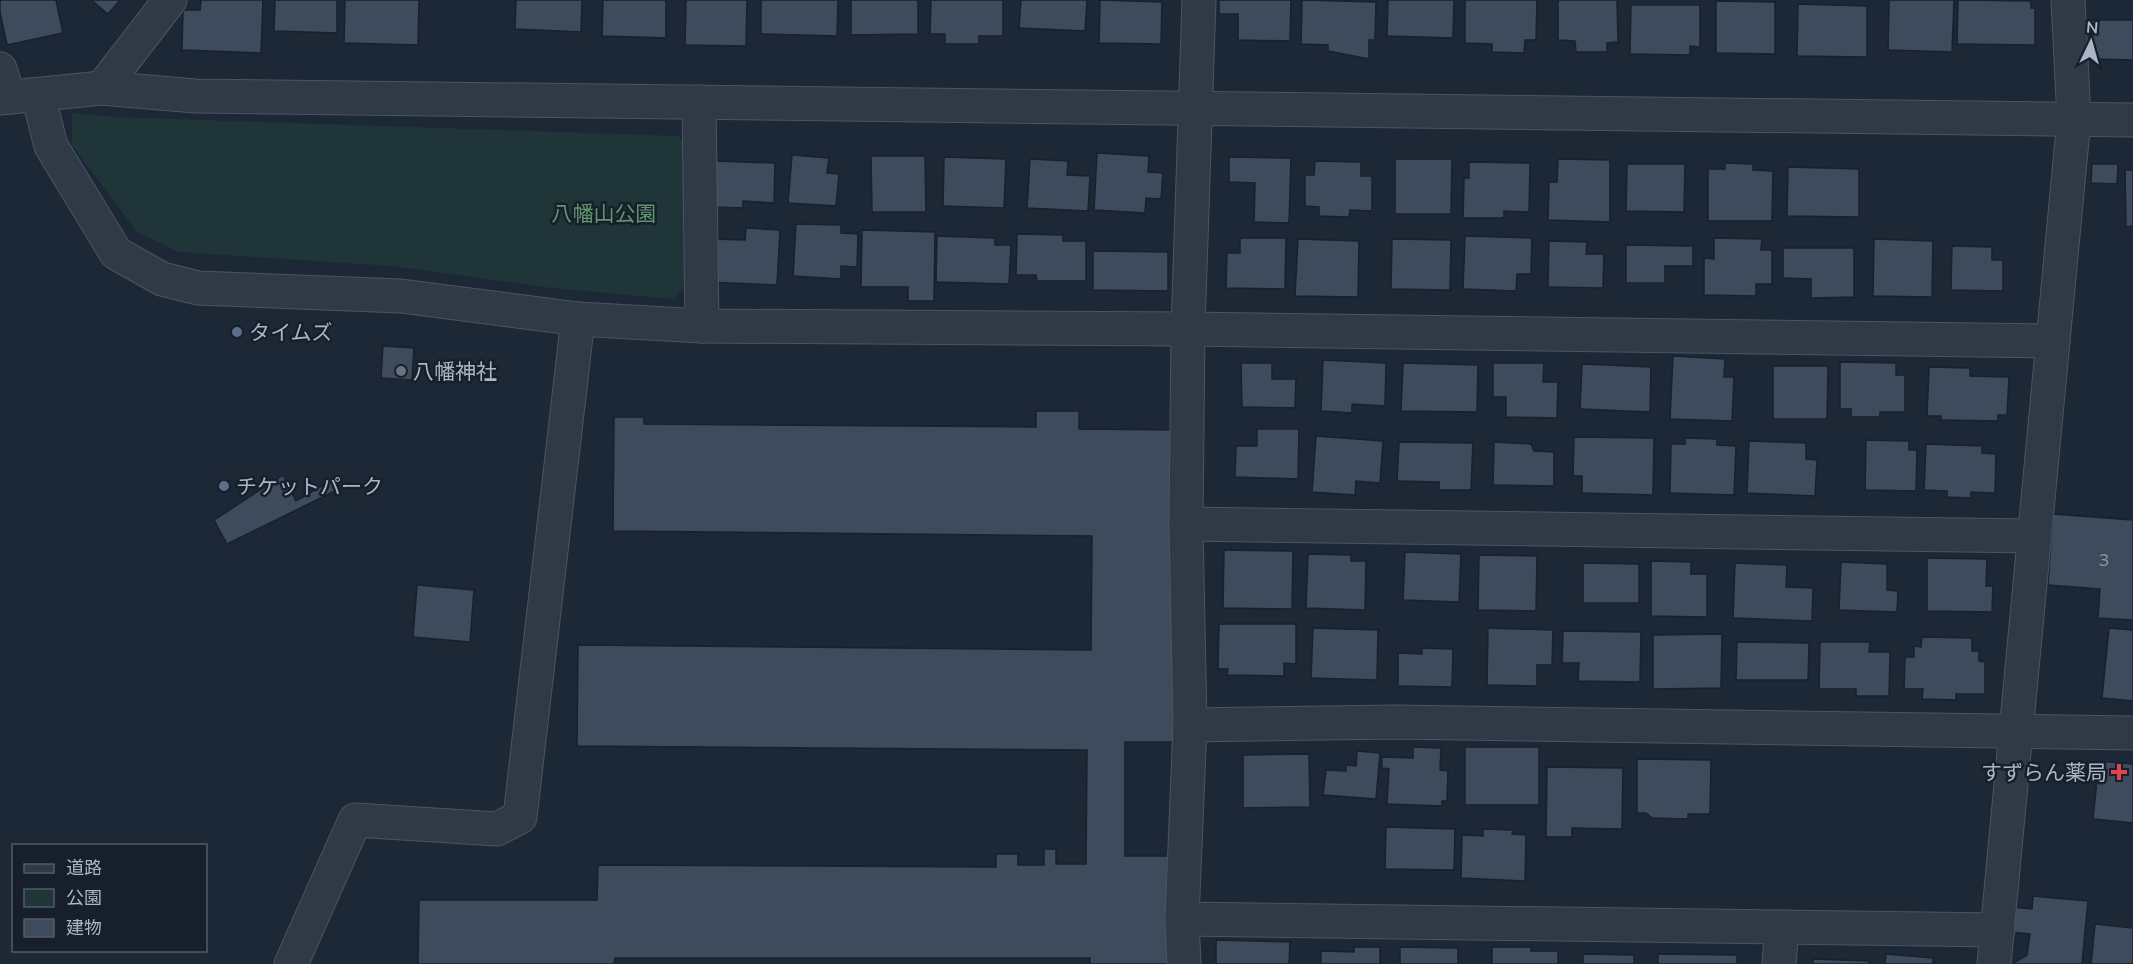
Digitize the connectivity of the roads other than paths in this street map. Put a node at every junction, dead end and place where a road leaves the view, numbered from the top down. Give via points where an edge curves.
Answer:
1 (170, 0) edge
2 (1199, 0) edge
3 (2068, 0) edge
4 (102, 88) junction
5 (12, 90) edge
6 (699, 102) junction
7 (1196, 108) junction
8 (2074, 119) junction
9 (2133, 120) edge
10 (578, 319) junction
11 (702, 326) junction
12 (1188, 329) junction
13 (2053, 341) junction
14 (1186, 524) junction
15 (2034, 536) junction
16 (1190, 725) junction
17 (2016, 732) junction
18 (2133, 733) edge
19 (1182, 918) junction
20 (1782, 927) junction
21 (1998, 930) junction
22 (291, 964) edge
23 (1184, 964) edge
24 (1779, 964) edge
25 (1994, 964) edge

1 - 4 street
2 - 7 street
3 - 8 street
4 - 5 street
4 - 6 street via 195,96
5 - 10 street via 116,252 162,279 198,288 401,296
6 - 7 street
6 - 11 street
7 - 8 street
7 - 12 street
8 - 9 street
8 - 13 street
10 - 11 street
10 - 22 street via 520,817 497,829 355,820
11 - 12 street
12 - 13 street
12 - 14 street
13 - 15 street
14 - 15 street
14 - 16 street
15 - 17 street
16 - 17 street via 1396,722
16 - 19 street
17 - 18 street
17 - 21 street
19 - 20 street
19 - 23 street
20 - 21 street
20 - 24 street
21 - 25 street

